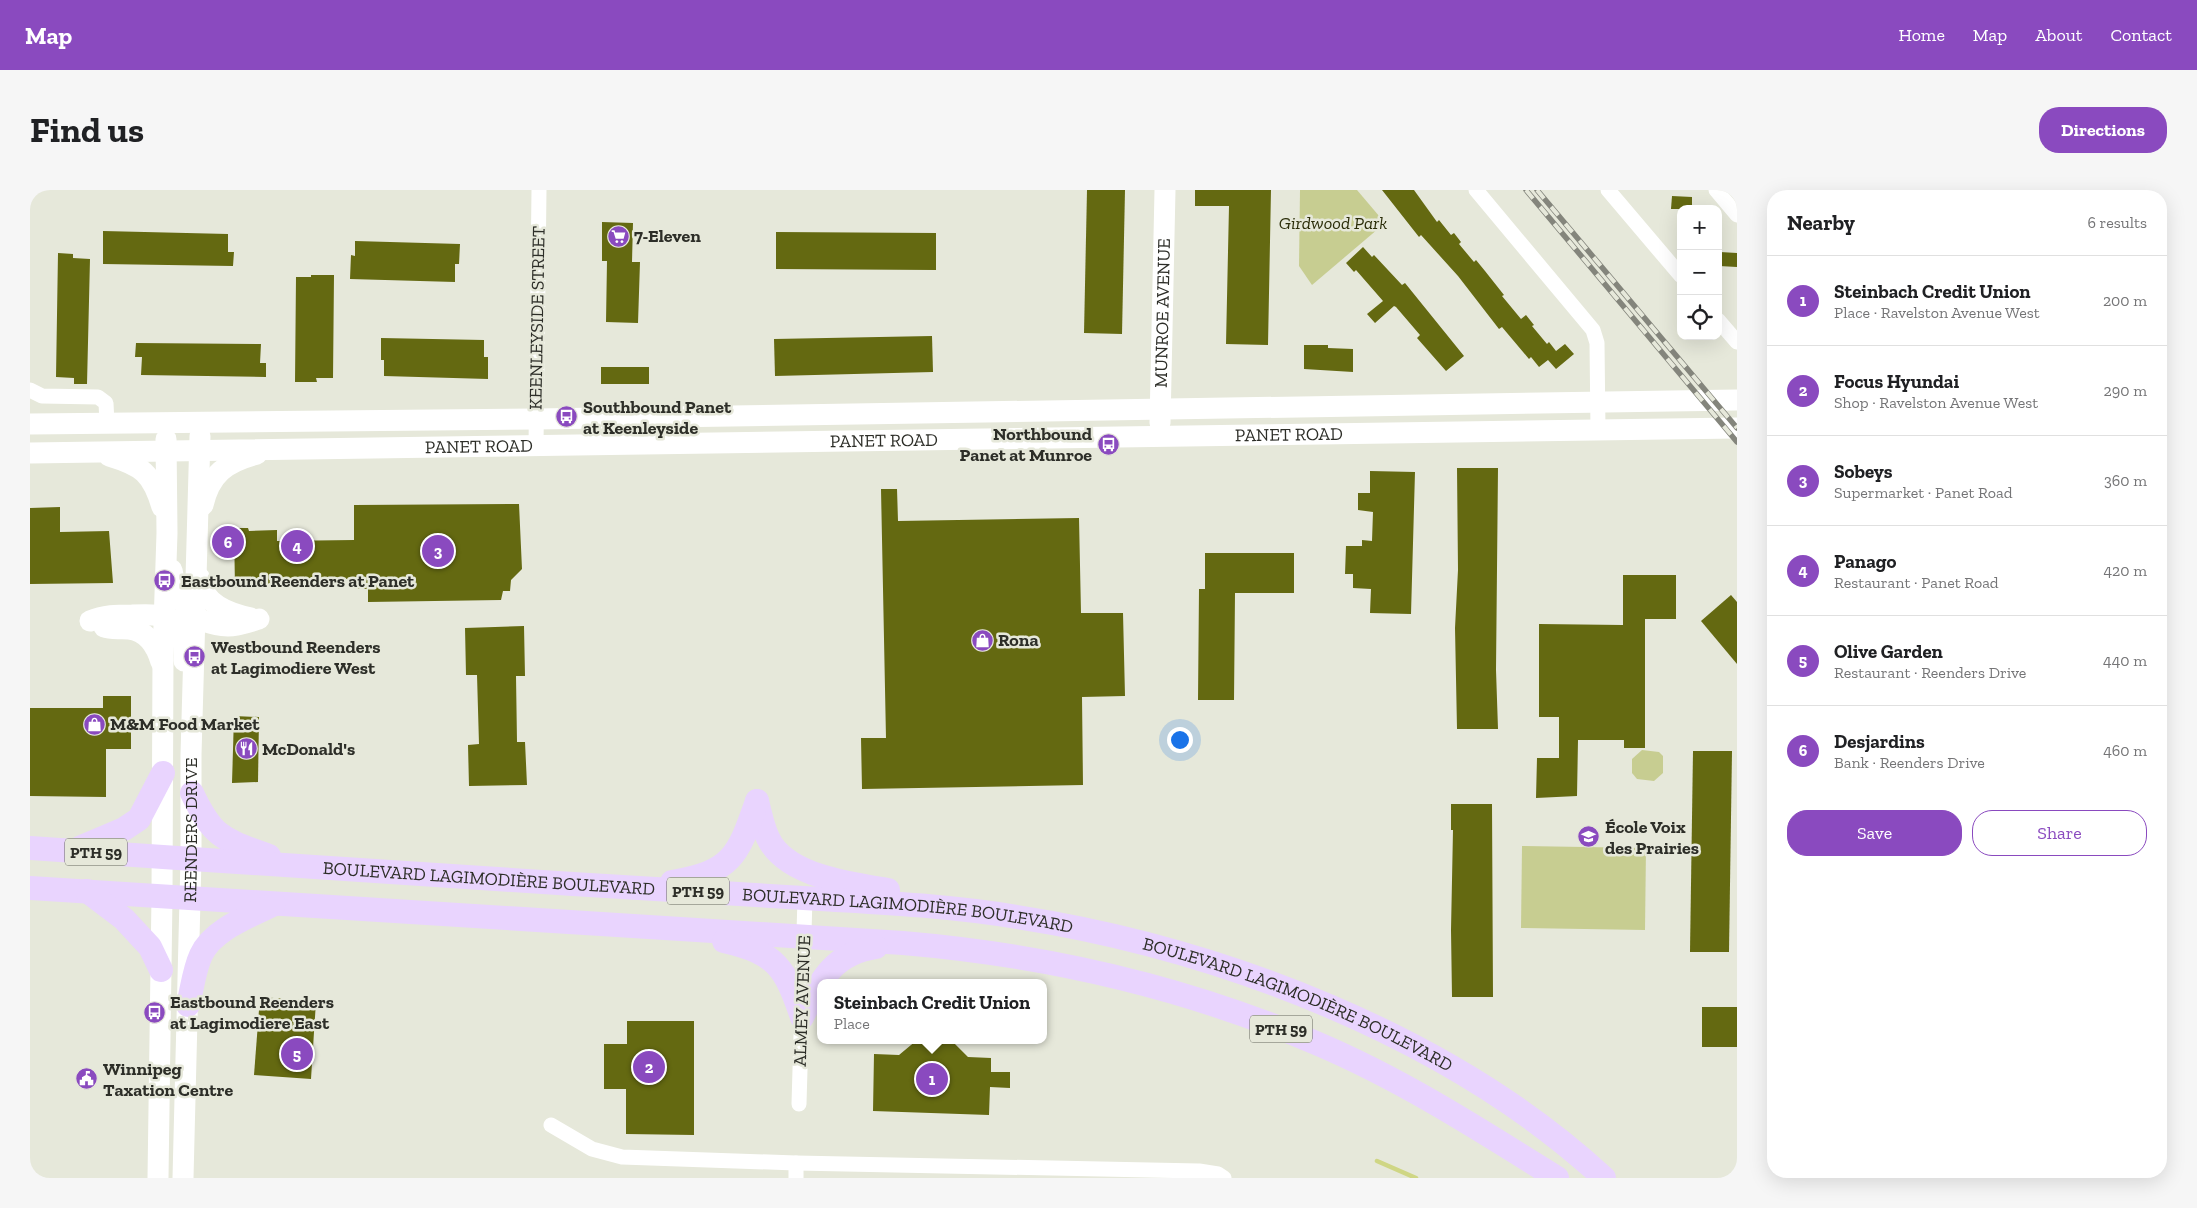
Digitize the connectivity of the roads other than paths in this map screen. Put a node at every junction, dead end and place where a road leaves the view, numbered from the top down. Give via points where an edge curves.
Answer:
1 (539, 190) edge
2 (1165, 190) edge
3 (1476, 190) edge
4 (1608, 190) edge
5 (1716, 190) edge
6 (1737, 215) edge
7 (1677, 271) edge
8 (1722, 325) edge
9 (1737, 342) edge
10 (30, 390) edge
11 (1737, 400) edge
12 (1596, 401) junction
13 (1160, 409) junction
14 (536, 419) junction
15 (167, 423) junction
16 (202, 423) junction
17 (30, 424) edge
18 (107, 424) junction
19 (1737, 428) edge
20 (1598, 430) junction
21 (1160, 436) junction
22 (536, 446) junction
23 (198, 450) junction
24 (272, 450) junction
25 (166, 451) junction
26 (95, 452) junction
27 (30, 453) edge
28 (199, 522) junction
29 (166, 526) junction
30 (197, 565) junction
31 (164, 615) junction
32 (196, 616) junction
33 (163, 667) junction
34 (191, 755) junction
35 (162, 773) junction
36 (192, 793) junction
37 (30, 848) edge
38 (74, 851) junction
39 (162, 857) junction
40 (191, 859) junction
41 (299, 866) junction
42 (30, 888) edge
43 (640, 888) junction
44 (87, 892) junction
45 (162, 897) junction
46 (805, 898) junction
47 (189, 899) junction
48 (275, 903) junction
49 (934, 907) junction
50 (662, 928) junction
51 (804, 936) junction
52 (903, 943) junction
53 (161, 970) junction
54 (822, 979) edge
55 (817, 988) edge
56 (188, 1005) junction
57 (802, 1017) junction
58 (798, 1104) dead end
59 (551, 1125) dead end
60 (796, 1170) edge
61 (158, 1178) edge
62 (183, 1178) edge
63 (1224, 1178) edge
64 (1556, 1178) edge
65 (1604, 1178) edge

1 - 14 street, KEENLEYSIDE STREET
2 - 13 street, MUNROE AVENUE
3 - 12 street via 1593,330 1597,343
4 - 7 street
5 - 6 street
8 - 9 street
10 - 18 street via 42,396 98,397 106,403
11 - 12 street, PANET ROAD
12 - 13 street, PANET ROAD
12 - 20 street
13 - 14 street, PANET ROAD
13 - 21 street, MUNROE AVENUE
14 - 16 street, PANET ROAD
14 - 22 street, KEENLEYSIDE STREET
15 - 16 street, PANET ROAD
15 - 18 street, PANET ROAD
15 - 25 street, REENDERS DRIVE
16 - 23 street, REENDERS DRIVE
17 - 18 street, PANET ROAD
19 - 20 street, PANET ROAD
20 - 21 street, PANET ROAD
21 - 22 street, PANET ROAD
22 - 24 street, PANET ROAD
23 - 24 street, PANET ROAD
23 - 25 street, PANET ROAD
23 - 28 street, REENDERS DRIVE
24 - 28 street via 232,463 218,472 207,488
25 - 26 street, PANET ROAD
25 - 29 street, REENDERS DRIVE
26 - 27 street, PANET ROAD
26 - 29 street via 128,462 152,479
28 - 30 street, REENDERS DRIVE
29 - 31 street, REENDERS DRIVE
29 - 32 street via 175,588 181,602
30 - 32 street, REENDERS DRIVE
30 - 32 street via 200,587 215,605 233,614 259,619 230,626 207,624
31 - 33 street, REENDERS DRIVE
31 - 33 street via 103,616 90,621 107,628 130,629 145,635 156,648
31 - 34 street via 173,620 182,637 184,725
32 - 34 street, REENDERS DRIVE
33 - 35 street, REENDERS DRIVE
34 - 36 street, REENDERS DRIVE
35 - 38 main road via 140,819
35 - 39 street, REENDERS DRIVE
36 - 40 street, REENDERS DRIVE
36 - 41 main road via 203,818 214,832 234,843
37 - 38 main road, BOULEVARD LAGIMODIÈRE BOULEVARD / PTH 59
38 - 39 main road, BOULEVARD LAGIMODIÈRE BOULEVARD / PTH 59
39 - 40 main road, BOULEVARD LAGIMODIÈRE BOULEVARD / PTH 59
39 - 45 street, REENDERS DRIVE
40 - 41 main road, BOULEVARD LAGIMODIÈRE BOULEVARD / PTH 59
40 - 47 street, REENDERS DRIVE
41 - 43 main road, BOULEVARD LAGIMODIÈRE BOULEVARD / PTH 59
42 - 44 main road, BOULEVARD LAGIMODIÈRE BOULEVARD / PTH 59
43 - 46 main road, BOULEVARD LAGIMODIÈRE BOULEVARD / PTH 59
43 - 49 main road via 696,877 723,866 743,842 758,801 766,834 789,862 807,871 891,890
44 - 45 main road, BOULEVARD LAGIMODIÈRE BOULEVARD / PTH 59
44 - 53 main road via 124,919 150,947
45 - 47 main road, BOULEVARD LAGIMODIÈRE BOULEVARD / PTH 59
45 - 53 street, REENDERS DRIVE
46 - 49 main road, BOULEVARD LAGIMODIÈRE BOULEVARD / PTH 59
46 - 51 street, ALMEY AVENUE
47 - 48 main road, BOULEVARD LAGIMODIÈRE BOULEVARD / PTH 59
47 - 56 street, REENDERS DRIVE
48 - 50 main road, BOULEVARD LAGIMODIÈRE BOULEVARD / PTH 59
48 - 56 main road via 214,938 200,956
49 - 65 main road, BOULEVARD LAGIMODIÈRE BOULEVARD / PTH 59 via 1014,916 1109,934 1201,959 1329,1005 1418,1050 1502,1098
50 - 51 main road, BOULEVARD LAGIMODIÈRE BOULEVARD / PTH 59
50 - 57 main road via 742,946 767,956 790,982
51 - 52 main road, BOULEVARD LAGIMODIÈRE BOULEVARD / PTH 59
51 - 57 street, ALMEY AVENUE
52 - 54 main road via 866,948 840,959
52 - 64 main road, BOULEVARD LAGIMODIÈRE BOULEVARD / PTH 59 via 958,947 1070,966 1207,1001 1316,1043 1374,1070 1460,1118
53 - 61 street, REENDERS DRIVE
55 - 57 main road
56 - 62 street, REENDERS DRIVE
57 - 58 street, ALMEY AVENUE
59 - 60 street via 592,1149 622,1157
60 - 63 street via 1199,1171

